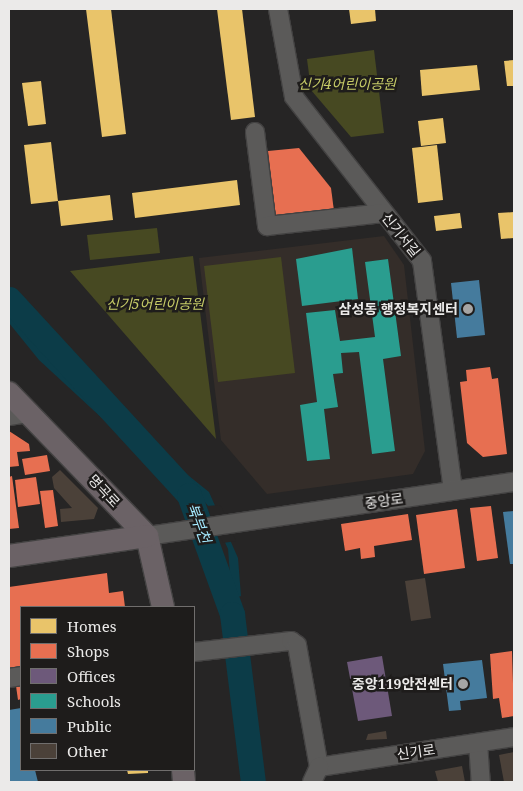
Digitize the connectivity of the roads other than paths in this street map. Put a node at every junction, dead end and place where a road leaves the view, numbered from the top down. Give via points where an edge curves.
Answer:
1 (278, 9) edge
2 (255, 132) dead end
3 (383, 213) junction
4 (9, 393) edge
5 (19, 415) edge
6 (514, 482) edge
7 (453, 490) junction
8 (147, 536) junction
9 (9, 556) edge
10 (164, 606) edge
11 (195, 652) edge
12 (514, 737) edge
13 (478, 743) junction
14 (315, 774) edge
15 (481, 782) edge

1 - 3 street, 신기서길 via 294,97
2 - 3 street via 267,226
3 - 7 street, 신기서길 via 424,267
4 - 5 main road, 명곡로
5 - 8 main road, 명곡로
6 - 7 street, 중앙로
7 - 8 street, 중앙로
8 - 9 main road
8 - 10 main road
11 - 14 street via 291,641 300,656
12 - 13 street, 신기로
13 - 14 street, 신기로
13 - 15 street

